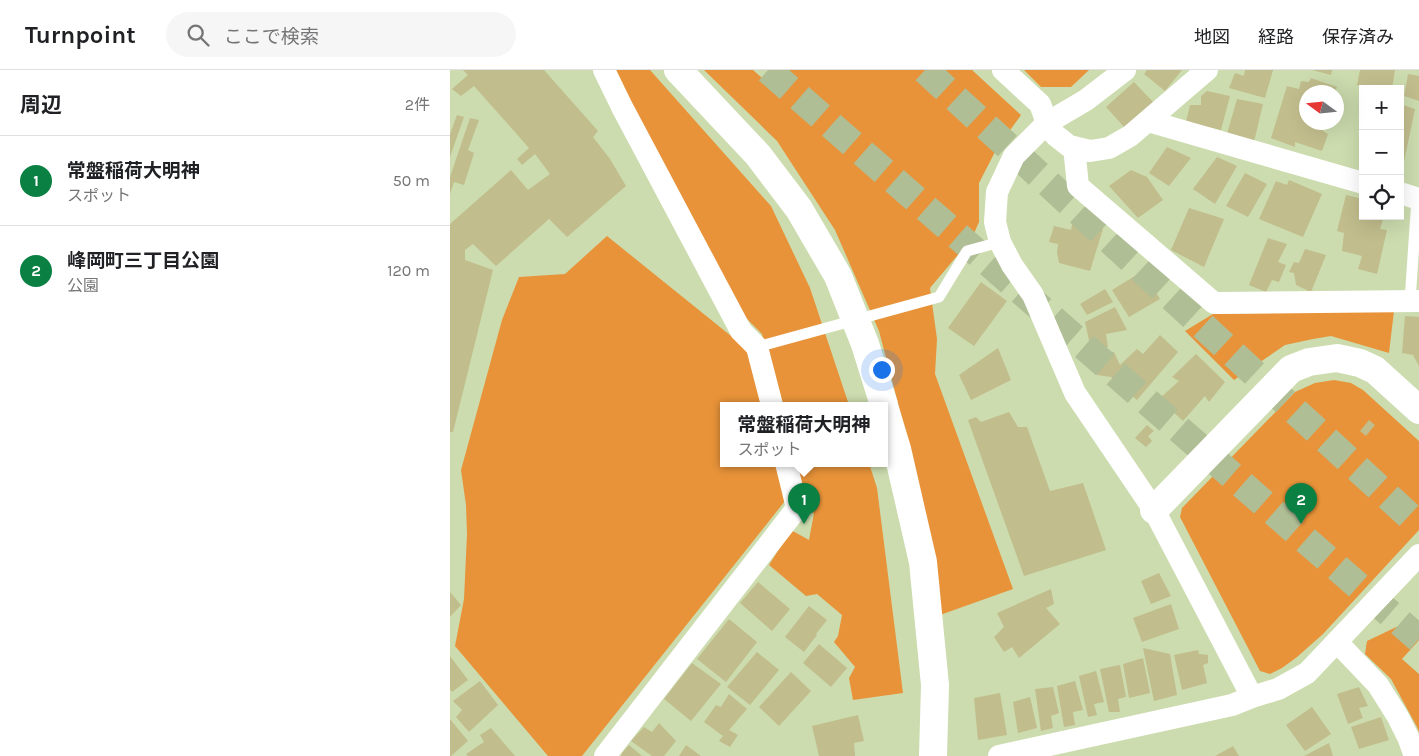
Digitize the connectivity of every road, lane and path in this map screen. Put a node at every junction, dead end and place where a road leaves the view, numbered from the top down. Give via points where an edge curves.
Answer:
1 (604, 70) edge
2 (678, 70) edge
3 (1003, 70) edge
4 (1125, 70) edge
5 (1207, 70) edge
6 (1148, 121) junction
7 (1047, 123) junction
8 (1074, 147) junction
9 (1359, 182) edge
10 (1412, 197) edge
11 (1000, 242) junction
12 (1414, 301) edge
13 (762, 345) junction
14 (772, 402) edge
15 (883, 402) edge
16 (1419, 410) edge
17 (888, 419) edge
18 (787, 467) edge
19 (1154, 510) junction
20 (1419, 555) edge
21 (1337, 642) junction
22 (1252, 697) junction
23 (605, 756) edge
24 (933, 756) edge
25 (999, 756) edge
26 (1415, 756) edge

1 - 13 street via 741,331
2 - 15 street via 758,154 799,209 838,276 865,344
3 - 7 street via 1040,104
4 - 7 street via 1086,100
5 - 6 street
6 - 8 street via 1109,148 1090,151
6 - 9 street
7 - 8 street via 1054,135
7 - 11 street via 1014,156 997,192 995,222
8 - 12 street via 1078,186 1214,303
10 - 12 lane
11 - 13 lane via 967,251 939,297
11 - 19 street via 1033,295 1075,393
13 - 14 street
16 - 19 street via 1375,370 1360,363 1337,358 1291,369
17 - 24 street via 923,562 935,686
18 - 23 street via 796,508
19 - 22 street
20 - 21 street
21 - 22 street via 1307,673 1278,689
21 - 26 street via 1378,685 1398,717
22 - 25 street via 1232,705

